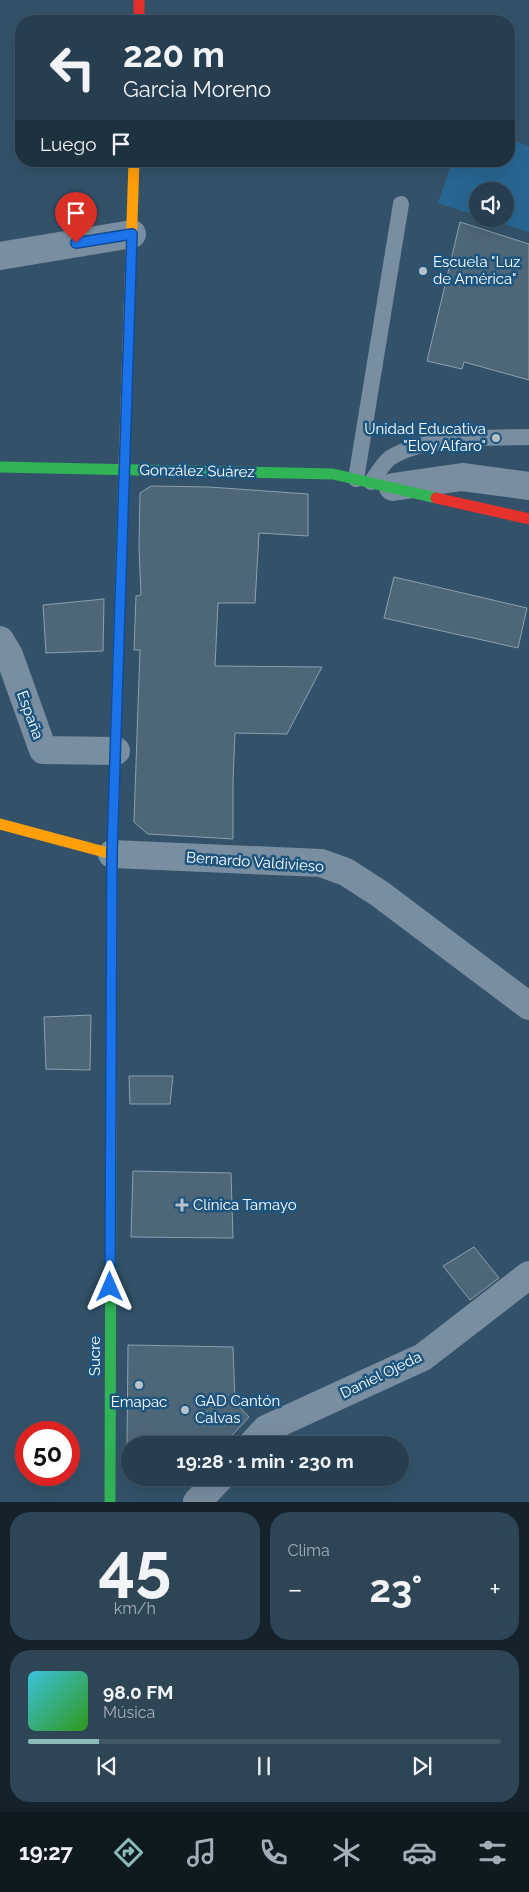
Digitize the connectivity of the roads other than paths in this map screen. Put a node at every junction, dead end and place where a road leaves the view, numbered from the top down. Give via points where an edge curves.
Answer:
1 (140, 0) edge
2 (139, 15) edge
3 (134, 167) edge
4 (401, 204) dead end
5 (132, 234) junction
6 (0, 256) edge
7 (529, 437) edge
8 (0, 467) edge
9 (125, 469) junction
10 (373, 483) junction
11 (529, 486) edge
12 (529, 519) edge
13 (0, 640) edge
14 (116, 750) junction
15 (0, 824) edge
16 (112, 854) junction
17 (529, 1006) edge
18 (529, 1275) edge
19 (259, 1436) edge
20 (212, 1486) edge
21 (110, 1502) edge
22 (197, 1502) edge

1 - 2 main road
3 - 5 main road, Sucre
4 - 10 lane
5 - 6 street
5 - 9 main road, Sucre
7 - 10 lane via 464,439 417,446 389,458
8 - 9 main road, González Suárez
9 - 10 main road, González Suárez via 333,474
9 - 14 main road, Sucre
10 - 11 street, González Suárez via 462,477
10 - 12 main road, González Suárez
13 - 14 street, España via 9,655 43,750
14 - 16 main road, Sucre
15 - 16 main road, Bernardo Valdivieso
16 - 17 street, Bernardo Valdivieso via 321,863 346,872
16 - 21 main road, Sucre
18 - 19 street, Daniel Ojeda via 423,1357 266,1429
20 - 22 street

